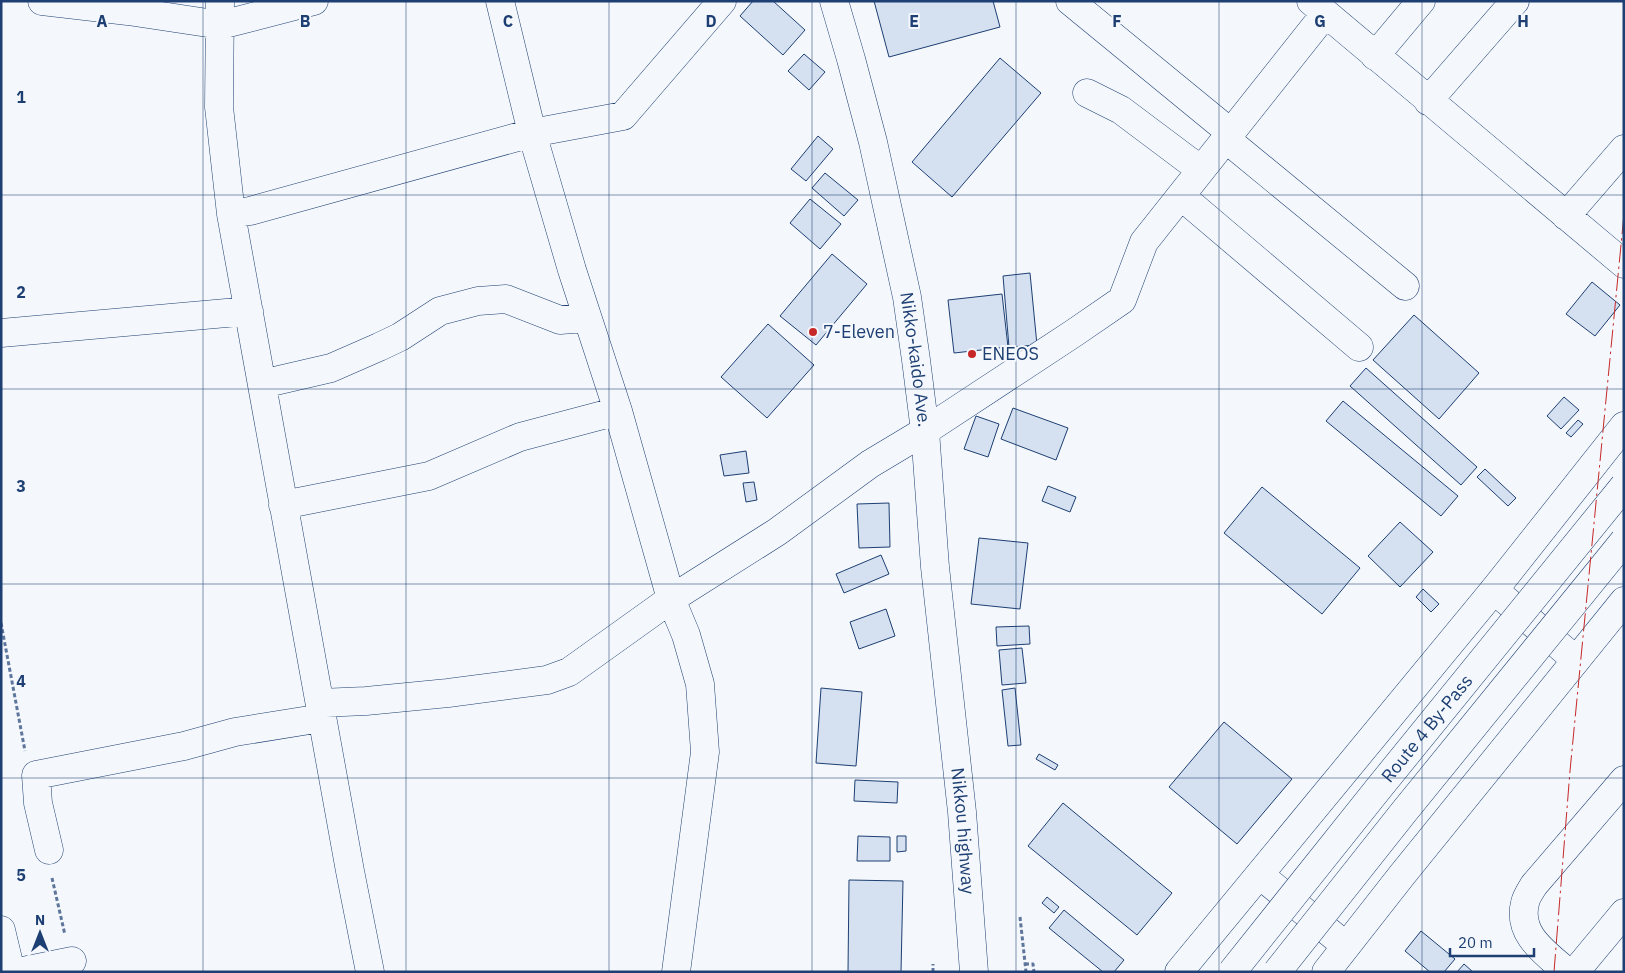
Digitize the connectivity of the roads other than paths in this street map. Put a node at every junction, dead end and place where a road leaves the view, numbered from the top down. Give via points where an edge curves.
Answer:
1 (42, 1) edge
2 (314, 1) edge
3 (500, 1) edge
4 (722, 1) edge
5 (834, 1) edge
6 (1070, 1) edge
7 (1421, 1) edge
8 (1515, 1) edge
9 (1318, 8) edge
10 (220, 13) edge
11 (1375, 56) junction
12 (1086, 93) dead end
13 (1428, 101) junction
14 (532, 133) junction
15 (1229, 136) junction
16 (1624, 149) edge
17 (1201, 170) junction
18 (1181, 196) junction
19 (231, 214) junction
20 (1566, 216) junction
21 (1624, 264) edge
22 (1405, 286) dead end
23 (248, 311) junction
24 (586, 318) junction
25 (1, 333) edge
26 (1359, 347) dead end
27 (262, 384) junction
28 (618, 411) junction
29 (1624, 426) edge
30 (925, 431) junction
31 (1624, 486) edge
32 (283, 505) junction
33 (1624, 541) edge
34 (1494, 590) junction
35 (671, 599) junction
36 (1624, 600) edge
37 (1576, 660) junction
38 (321, 711) junction
39 (1624, 780) edge
40 (49, 850) road end
41 (1260, 875) junction
42 (1624, 913) edge
43 (1, 930) edge
44 (970, 939) junction
45 (1346, 946) junction
46 (60, 964) road end
47 (11, 972) edge
48 (18, 972) edge
49 (370, 972) edge
50 (676, 972) edge
51 (960, 972) edge
52 (974, 972) edge
53 (983, 972) edge
54 (1179, 972) edge
55 (1232, 972) edge
56 (1277, 972) edge
57 (1326, 972) edge
58 (1567, 972) edge
59 (1575, 972) edge

1 - 10 main road via 128,11
2 - 10 main road
3 - 14 main road
4 - 14 main road via 623,116
5 - 30 main road, Nikko-kaido Ave. via 894,233 908,306
6 - 15 main road
7 - 11 main road
8 - 13 main road
9 - 11 main road
9 - 15 main road
10 - 19 main road via 219,107
11 - 13 main road
12 - 17 main road via 1121,110
13 - 20 main road
14 - 19 main road
14 - 24 main road
15 - 17 main road
15 - 22 main road
16 - 20 main road
17 - 18 main road
18 - 26 main road
18 - 30 main road via 1144,242 1122,300
19 - 23 main road
20 - 21 main road
23 - 25 main road
23 - 27 main road
24 - 27 main road via 560,320 506,299 478,301 440,311 400,337 331,368
24 - 28 main road
27 - 32 main road
28 - 32 main road via 520,437 430,476
28 - 35 main road
29 - 34 main road
30 - 35 main road via 870,464 777,532
30 - 44 main road, Nikko-kaido Ave. via 935,567 962,812
31 - 55 main road, Route 4 By-Pass, bridge
32 - 38 main road
33 - 56 main road, Route 4 By-Pass, bridge
34 - 37 main road
34 - 41 main road
35 - 38 main road via 569,672 547,680
35 - 50 main road via 686,635 700,684 704,752
36 - 37 main road
37 - 45 main road
38 - 40 main road via 184,746 36,775 38,804
38 - 49 main road
39 - 58 main road via 1534,885 1525,902 1524,925 1535,944
41 - 45 main road
41 - 54 main road
42 - 59 main road
43 - 47 main road
44 - 51 main road
44 - 52 main road, Nikko-kaido Ave.
44 - 53 main road
45 - 57 main road
46 - 48 main road

